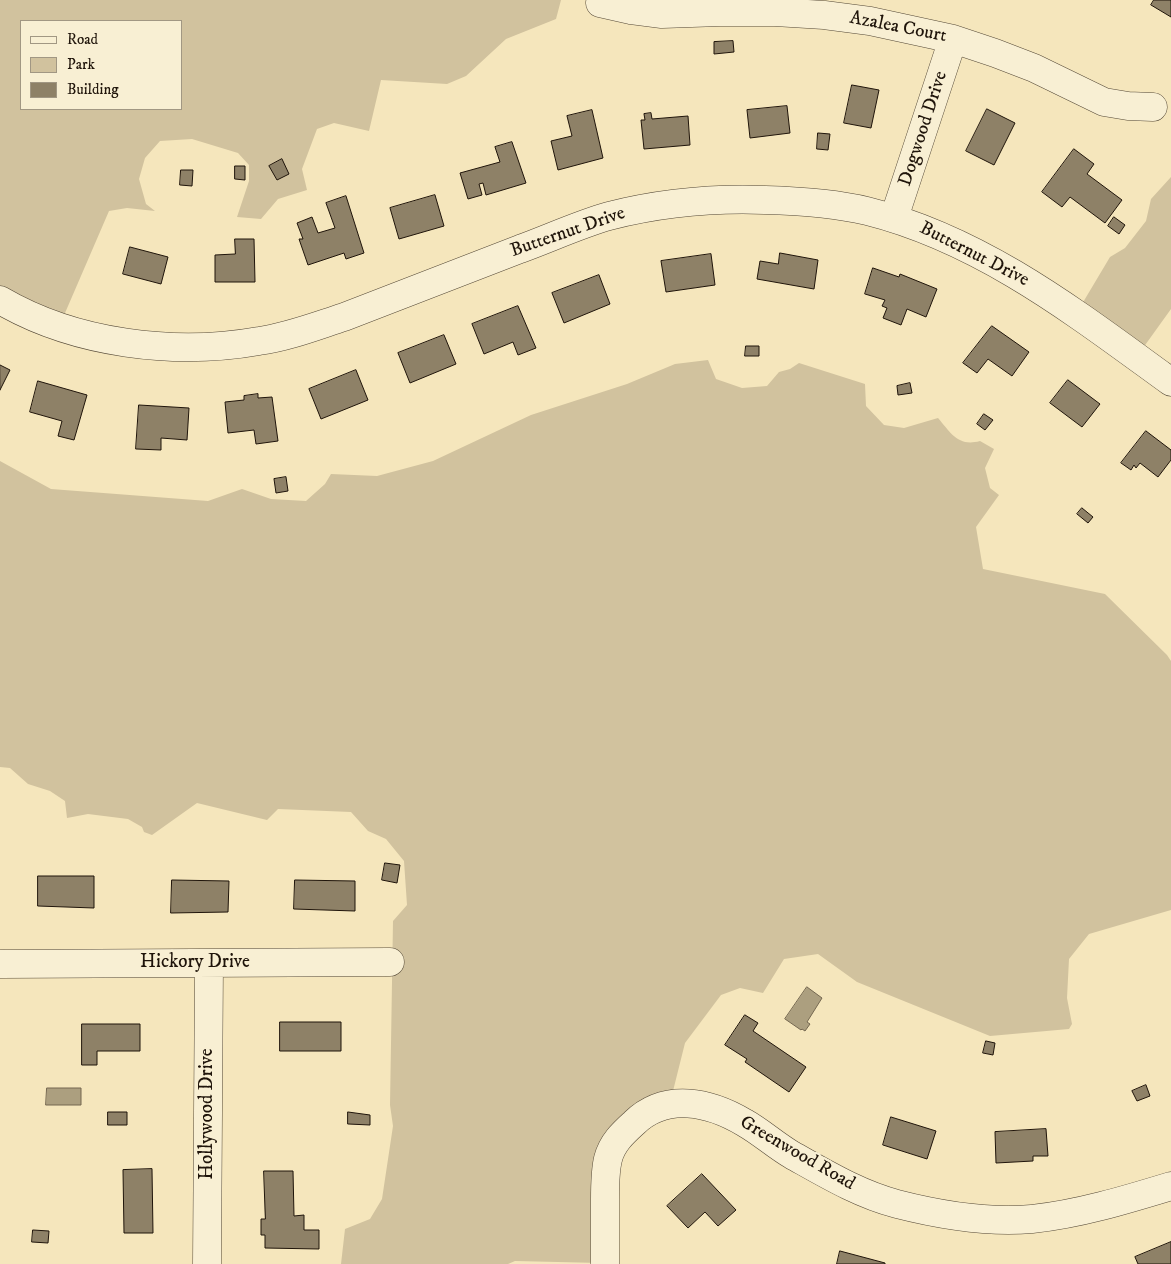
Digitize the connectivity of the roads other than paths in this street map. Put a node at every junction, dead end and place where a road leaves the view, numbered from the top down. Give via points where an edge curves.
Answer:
1 (600, 3) dead end
2 (953, 39) junction
3 (1153, 107) dead end
4 (894, 218) junction
5 (0, 300) edge
6 (1171, 382) edge
7 (390, 962) dead end
8 (210, 963) junction
9 (0, 964) edge
10 (1171, 1186) edge
11 (207, 1264) edge
12 (605, 1264) edge

1 - 2 street, Azalea Court via 662,14 824,15 878,22
2 - 3 street, Azalea Court via 1034,68 1104,102
2 - 4 street, Dogwood Drive
4 - 5 street, Butternut Drive via 837,205 794,201 703,200 654,206 607,216 302,331 217,347 130,343 88,334 47,321
4 - 6 street, Butternut Drive via 944,237 1037,287
7 - 8 street, Hickory Drive
8 - 9 street, Hickory Drive
8 - 11 street, Hollywood Drive
10 - 12 street, Greenwood Road via 1080,1212 1031,1219 985,1219 940,1213 862,1192 779,1147 723,1111 677,1102 658,1106 638,1119 617,1138 608,1158

